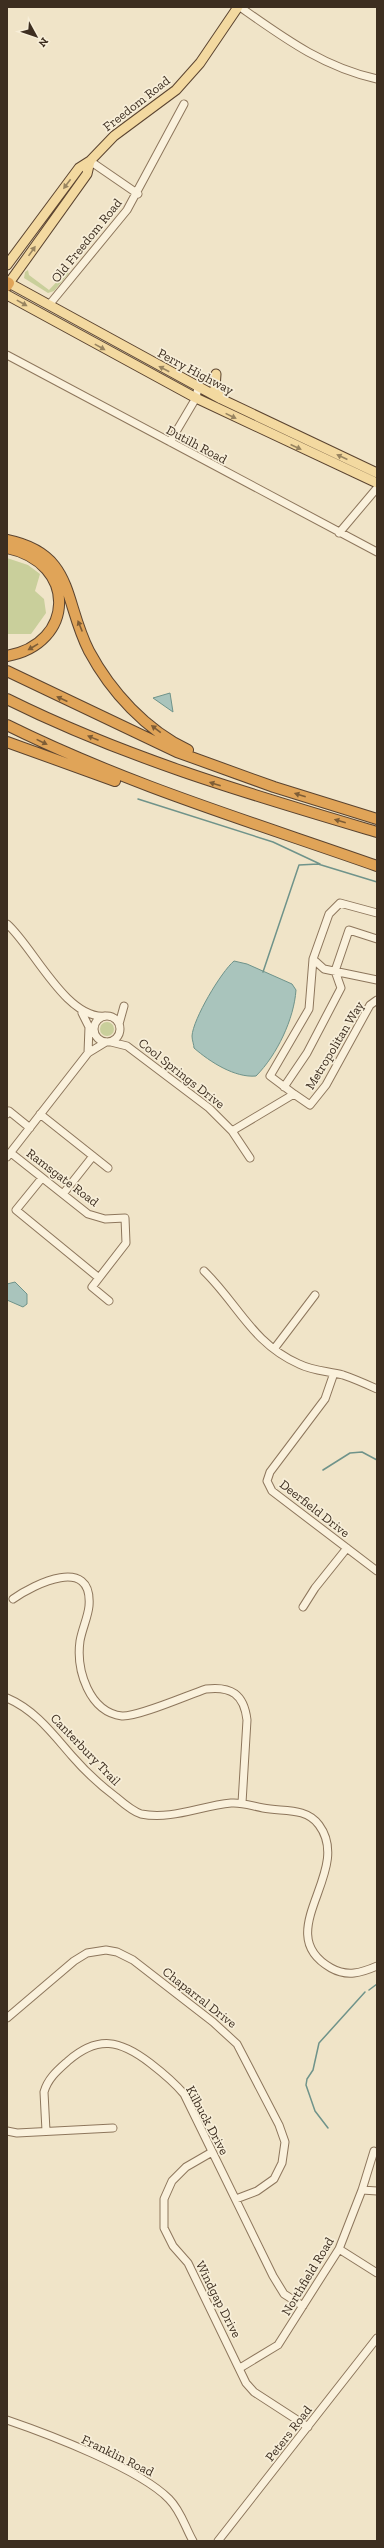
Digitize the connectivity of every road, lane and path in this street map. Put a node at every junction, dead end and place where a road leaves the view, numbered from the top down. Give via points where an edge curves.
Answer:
1 (239, 7) edge
2 (377, 79) edge
3 (184, 104) dead end
4 (90, 161) junction
5 (138, 194) junction
6 (7, 265) edge
7 (8, 284) edge
8 (7, 295) edge
9 (49, 305) junction
10 (7, 355) edge
11 (216, 374) dead end
12 (201, 388) junction
13 (196, 398) junction
14 (221, 399) junction
15 (170, 442) junction
16 (377, 473) edge
17 (377, 484) edge
18 (377, 488) edge
19 (339, 533) junction
20 (7, 540) edge
21 (7, 548) edge
22 (377, 552) edge
23 (7, 656) edge
24 (7, 671) edge
25 (7, 699) edge
26 (7, 725) edge
27 (7, 742) edge
28 (239, 774) junction
29 (377, 819) edge
30 (268, 828) junction
31 (377, 832) edge
32 (377, 866) edge
33 (377, 913) edge
34 (7, 924) edge
35 (377, 939) edge
36 (313, 959) junction
37 (336, 971) junction
38 (377, 980) edge
39 (377, 1000) edge
40 (78, 1006) junction
41 (82, 1013) junction
42 (107, 1016) junction
43 (120, 1026) junction
44 (94, 1028) junction
45 (108, 1042) junction
46 (127, 1046) junction
47 (88, 1053) junction
48 (284, 1087) junction
49 (294, 1094) junction
50 (7, 1114) edge
51 (40, 1114) junction
52 (30, 1128) junction
53 (232, 1131) junction
54 (9, 1155) edge
55 (93, 1156) junction
56 (250, 1158) dead end
57 (108, 1168) dead end
58 (42, 1178) junction
59 (63, 1194) junction
60 (204, 1271) dead end
61 (99, 1278) junction
62 (315, 1295) dead end
63 (109, 1301) dead end
64 (274, 1349) junction
65 (334, 1374) junction
66 (377, 1389) edge
67 (347, 1548) junction
68 (377, 1570) edge
69 (13, 1599) dead end
70 (303, 1607) dead end
71 (7, 1698) edge
72 (242, 1803) junction
73 (377, 1966) edge
74 (7, 2018) edge
75 (113, 2128) dead end
76 (7, 2131) edge
77 (46, 2131) junction
78 (374, 2151) dead end
79 (212, 2152) junction
80 (362, 2190) junction
81 (377, 2191) edge
82 (236, 2199) junction
83 (339, 2249) junction
84 (377, 2273) edge
85 (303, 2306) junction
86 (377, 2338) edge
87 (240, 2368) junction
88 (7, 2420) edge
89 (308, 2427) junction
90 (193, 2541) edge
91 (218, 2541) edge

1 - 2 street via 312,56 339,69
1 - 4 main road, Freedom Road via 200,63 179,87 114,136
3 - 5 street, Old Freedom Road
4 - 5 street
4 -> 6 main road, Freedom Road via 79,168
7 -> 4 main road, Freedom Road via 87,174
5 - 9 street, Old Freedom Road via 109,235
7 - 9 main road, Perry Highway
8 -> 13 main road, Perry Highway
12 -> 9 main road, Perry Highway
10 - 15 street, Dutilh Road
11 - 14 main road via 215,388
12 - 13 street
12 - 14 main road, Perry Highway
13 - 15 street
13 -> 17 main road, Perry Highway
16 -> 14 main road, Perry Highway
15 - 19 street, Dutilh Road
18 - 19 street
19 - 22 street, Dutilh Road
28 -> 20 highway via 183,748 136,712 101,671 89,649 56,566 32,546
21 -> 23 highway via 26,553 47,567 56,582 59,599 53,626 39,644 19,654
28 -> 24 highway via 178,752 119,726
31 -> 25 highway via 157,764 78,732
26 -> 30 highway via 128,780
27 - 30 highway via 165,798
29 -> 28 highway via 274,788
30 - 32 highway
33 - 36 street, Metropolitan Way via 340,903 329,914
34 - 40 street via 20,937 47,977
35 - 37 street, Metropolitan Way via 349,930
36 - 37 street via 324,969
36 - 48 street, Metropolitan Way via 308,1009 270,1076
37 - 38 street
37 - 48 street, Metropolitan Way via 341,988 307,1053
39 - 49 street, Metropolitan Way via 370,1006 326,1085 310,1106
40 - 41 street
40 - 42 street via 95,1016
41 - 44 street
41 - 47 street via 89,1027
42 - 43 street
42 - 43 street via 124,1006
42 - 44 street via 97,1020
43 - 45 street via 118,1037
43 - 46 street, Cool Springs Drive
44 - 45 street via 98,1039
45 - 46 street, Cool Springs Drive
45 - 47 street
46 - 53 street, Cool Springs Drive via 209,1108
47 - 51 street
48 - 49 street, Metropolitan Way
49 - 53 street, Metropolitan Way
50 - 52 street via 9,1111
51 - 52 street
51 - 55 street
52 - 54 street
53 - 56 street, Cool Springs Drive
54 - 58 street, Ramsgate Road
55 - 57 street
55 - 59 street
58 - 59 street, Ramsgate Road
58 - 61 street via 16,1210
59 - 61 street, Ramsgate Road via 92,1216 105,1219 125,1218 126,1243
60 - 64 street via 220,1286 250,1328
61 - 63 street via 92,1287
62 - 64 street
64 - 65 street via 306,1368
65 - 66 street
65 - 67 street, Deerfield Drive via 325,1399 270,1472 267,1482 272,1491
67 - 68 street, Deerfield Drive
67 - 70 street
69 - 72 street via 45,1580 75,1577 83,1584 89,1605 80,1643 80,1663 92,1697 111,1713 132,1715 206,1689 219,1687 239,1696 247,1720
71 - 72 street, Canterbury Trail via 36,1715 92,1776 138,1813 170,1815
72 - 73 street, Canterbury Trail via 295,1811 310,1816 318,1824 328,1843 328,1867 310,1913 307,1926 309,1941 320,1959 336,1970 355,1974
74 - 82 street, Chaparral Drive via 74,1961 87,1954 106,1950 129,1958 213,2022 237,2044 279,2125 285,2142 282,2164 274,2179 257,2191
75 - 77 street
76 - 77 street
77 - 79 street, Kilbuck Drive via 44,2092 50,2079 86,2048 112,2043 141,2056 174,2082 184,2094
78 - 80 street, Northfield Road
79 - 82 street, Kilbuck Drive
79 - 87 street, Windgap Drive via 186,2168 172,2181 164,2199 163,2222 173,2246 188,2263
80 - 81 street
80 - 83 street, Northfield Road
82 - 85 street, Kilbuck Drive via 284,2294
83 - 84 street
83 - 85 street, Northfield Road
85 - 87 street, Northfield Road via 278,2346
86 - 89 street, Peters Road
87 - 89 street, Windgap Drive via 246,2383 254,2392
88 - 90 street, Franklin Road via 51,2436 135,2475 154,2487 175,2507
89 - 91 street, Peters Road

